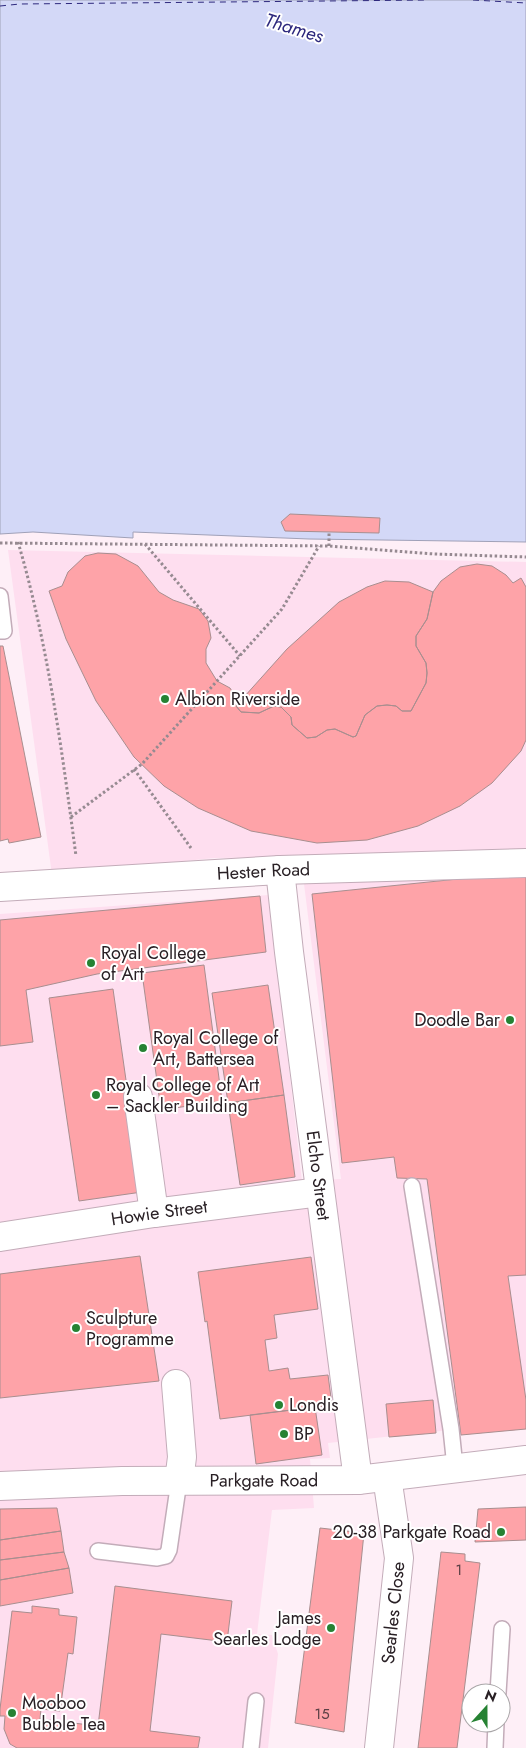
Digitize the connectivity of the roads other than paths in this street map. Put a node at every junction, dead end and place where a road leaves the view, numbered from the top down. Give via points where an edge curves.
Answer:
1 (0, 596) edge
2 (0, 631) edge
3 (526, 863) edge
4 (280, 870) junction
5 (0, 887) edge
6 (138, 1097) dead end
7 (412, 1186) dead end
8 (320, 1192) junction
9 (154, 1213) junction
10 (0, 1238) edge
11 (176, 1384) dead end
12 (526, 1460) edge
13 (455, 1467) junction
14 (388, 1477) junction
15 (358, 1480) junction
16 (179, 1481) junction
17 (0, 1486) edge
18 (98, 1551) dead end
19 (502, 1629) dead end
20 (499, 1683) edge
21 (256, 1702) dead end
22 (496, 1733) edge
23 (251, 1748) edge
24 (379, 1748) edge
25 (495, 1748) edge

1 - 2 lane via 4,631
3 - 4 street, Hester Road
4 - 5 street, Hester Road
4 - 8 street, Elcho Street
6 - 9 street
7 - 13 lane
8 - 9 street, Howie Street
8 - 15 street, Elcho Street
9 - 10 street, Howie Street
11 - 16 street via 182,1457
12 - 13 street, Parkgate Road
13 - 14 street, Parkgate Road
14 - 15 street, Parkgate Road
14 - 24 street, Searles Close via 399,1558
15 - 16 street, Parkgate Road
16 - 17 street, Parkgate Road
16 - 18 lane via 166,1556 158,1558
19 - 20 lane
21 - 23 lane
22 - 25 lane

